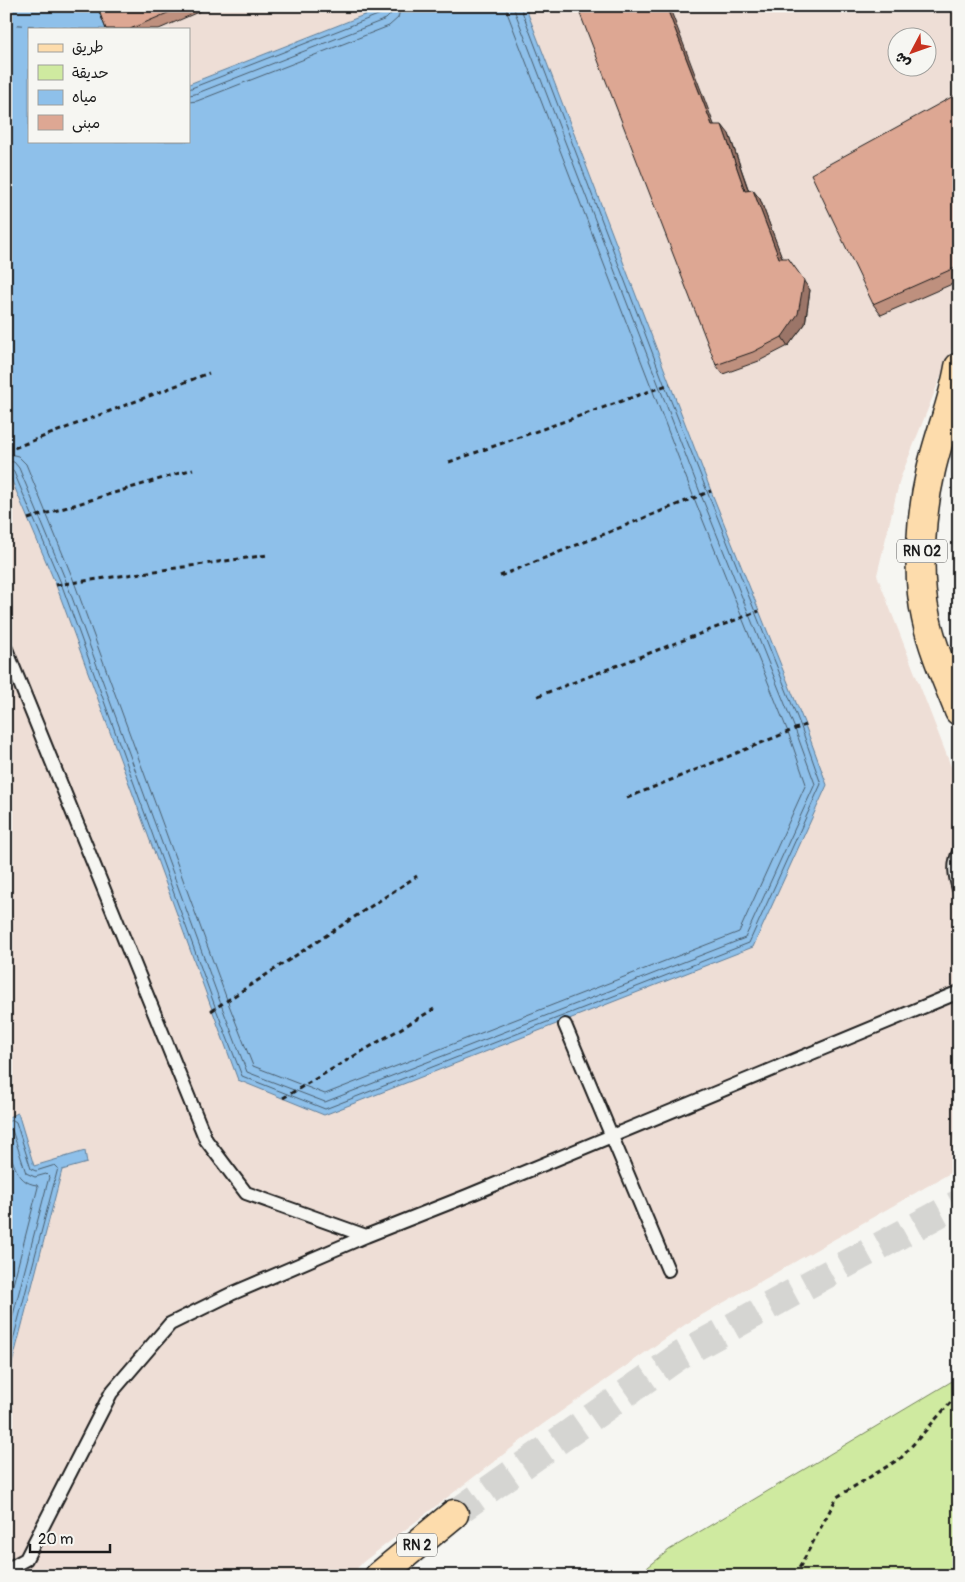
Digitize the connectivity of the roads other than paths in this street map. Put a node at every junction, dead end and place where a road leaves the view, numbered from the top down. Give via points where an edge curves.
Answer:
1 (958, 380) edge
2 (6, 649) edge
3 (959, 711) edge
4 (959, 852) edge
5 (959, 889) edge
6 (959, 992) edge
7 (565, 1025) dead end
8 (612, 1136) junction
9 (366, 1236) junction
10 (668, 1270) dead end
11 (454, 1514) tunnel mouth
12 (6, 1570) edge
13 (379, 1576) edge

1 - 3 main road, RN 02 via 931,470 922,526 921,569 926,617
2 - 9 lane via 206,1140 246,1193
4 - 5 lane via 955,861
6 - 8 lane
7 - 8 lane
8 - 9 lane
8 - 10 lane
9 - 12 lane via 170,1324 111,1394 26,1559
11 - 13 main road, RN 2

